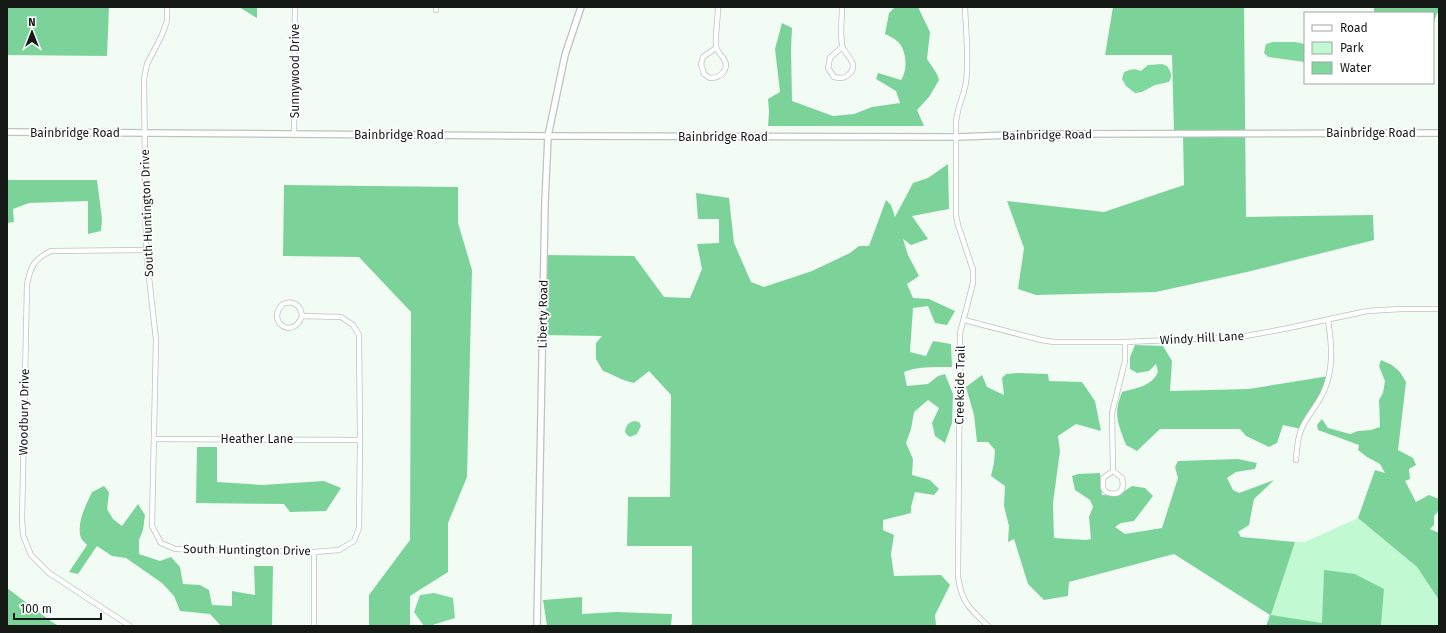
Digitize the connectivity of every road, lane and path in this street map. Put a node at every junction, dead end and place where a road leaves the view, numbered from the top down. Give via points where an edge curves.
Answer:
1 (166, 7) edge
2 (295, 7) edge
3 (581, 7) edge
4 (718, 7) edge
5 (842, 7) edge
6 (966, 7) edge
7 (842, 47) junction
8 (716, 48) junction
9 (7, 132) edge
10 (145, 133) junction
11 (1439, 133) edge
12 (294, 134) junction
13 (548, 136) junction
14 (957, 137) junction
15 (146, 250) junction
16 (1439, 310) edge
17 (302, 316) junction
18 (964, 320) junction
19 (1328, 320) junction
20 (1125, 342) junction
21 (154, 439) junction
22 (360, 440) junction
23 (1296, 460) dead end
24 (1112, 471) junction
25 (314, 552) junction
26 (130, 626) edge
27 (314, 626) edge
28 (537, 626) edge
29 (988, 626) edge

1 - 10 street, South Huntington Drive via 162,35 147,64 144,79
2 - 12 street, Sunnywood Drive
3 - 13 street, Liberty Road via 565,55
4 - 8 street
5 - 7 street
6 - 14 street, Creekside Trail via 966,75 963,95 957,110
7 - 7 street via 830,58 828,68 834,77 839,78 844,78 852,72 853,67 851,58
8 - 8 street via 703,57 701,64 704,74 710,78 720,76 726,68 724,59
9 - 10 street, Bainbridge Road
10 - 12 street, Bainbridge Road
10 - 15 street, South Huntington Drive
11 - 14 street, Bainbridge Road via 1039,134
12 - 13 street, Bainbridge Road
13 - 14 street, Bainbridge Road
13 - 28 street, Liberty Road
14 - 18 street, Creekside Trail via 956,215 973,270 973,283
15 - 21 street, South Huntington Drive via 156,340
15 - 26 street, Woodbury Drive via 51,251 34,262 27,285 23,535 31,555 49,573
16 - 19 street, Windy Hill Lane via 1367,311
17 - 17 street via 300,323 290,328 278,321 277,314 281,305 287,302 299,306
17 - 22 street, South Huntington Drive via 341,317 353,324 359,335
18 - 20 street, Windy Hill Lane via 1047,341
18 - 29 street, Creekside Trail via 960,333 958,577 963,598
19 - 20 street, Windy Hill Lane via 1261,334
19 - 23 street via 1331,339 1329,376 1324,393 1301,429
20 - 24 street via 1125,361 1112,413
21 - 22 street, Heather Lane
21 - 25 street, South Huntington Drive via 152,526 161,543 175,549
22 - 25 street, South Huntington Drive via 359,528 354,541 338,550
24 - 24 street via 1122,478 1123,482 1123,487 1116,494 1106,492 1103,488 1103,478
25 - 27 street

